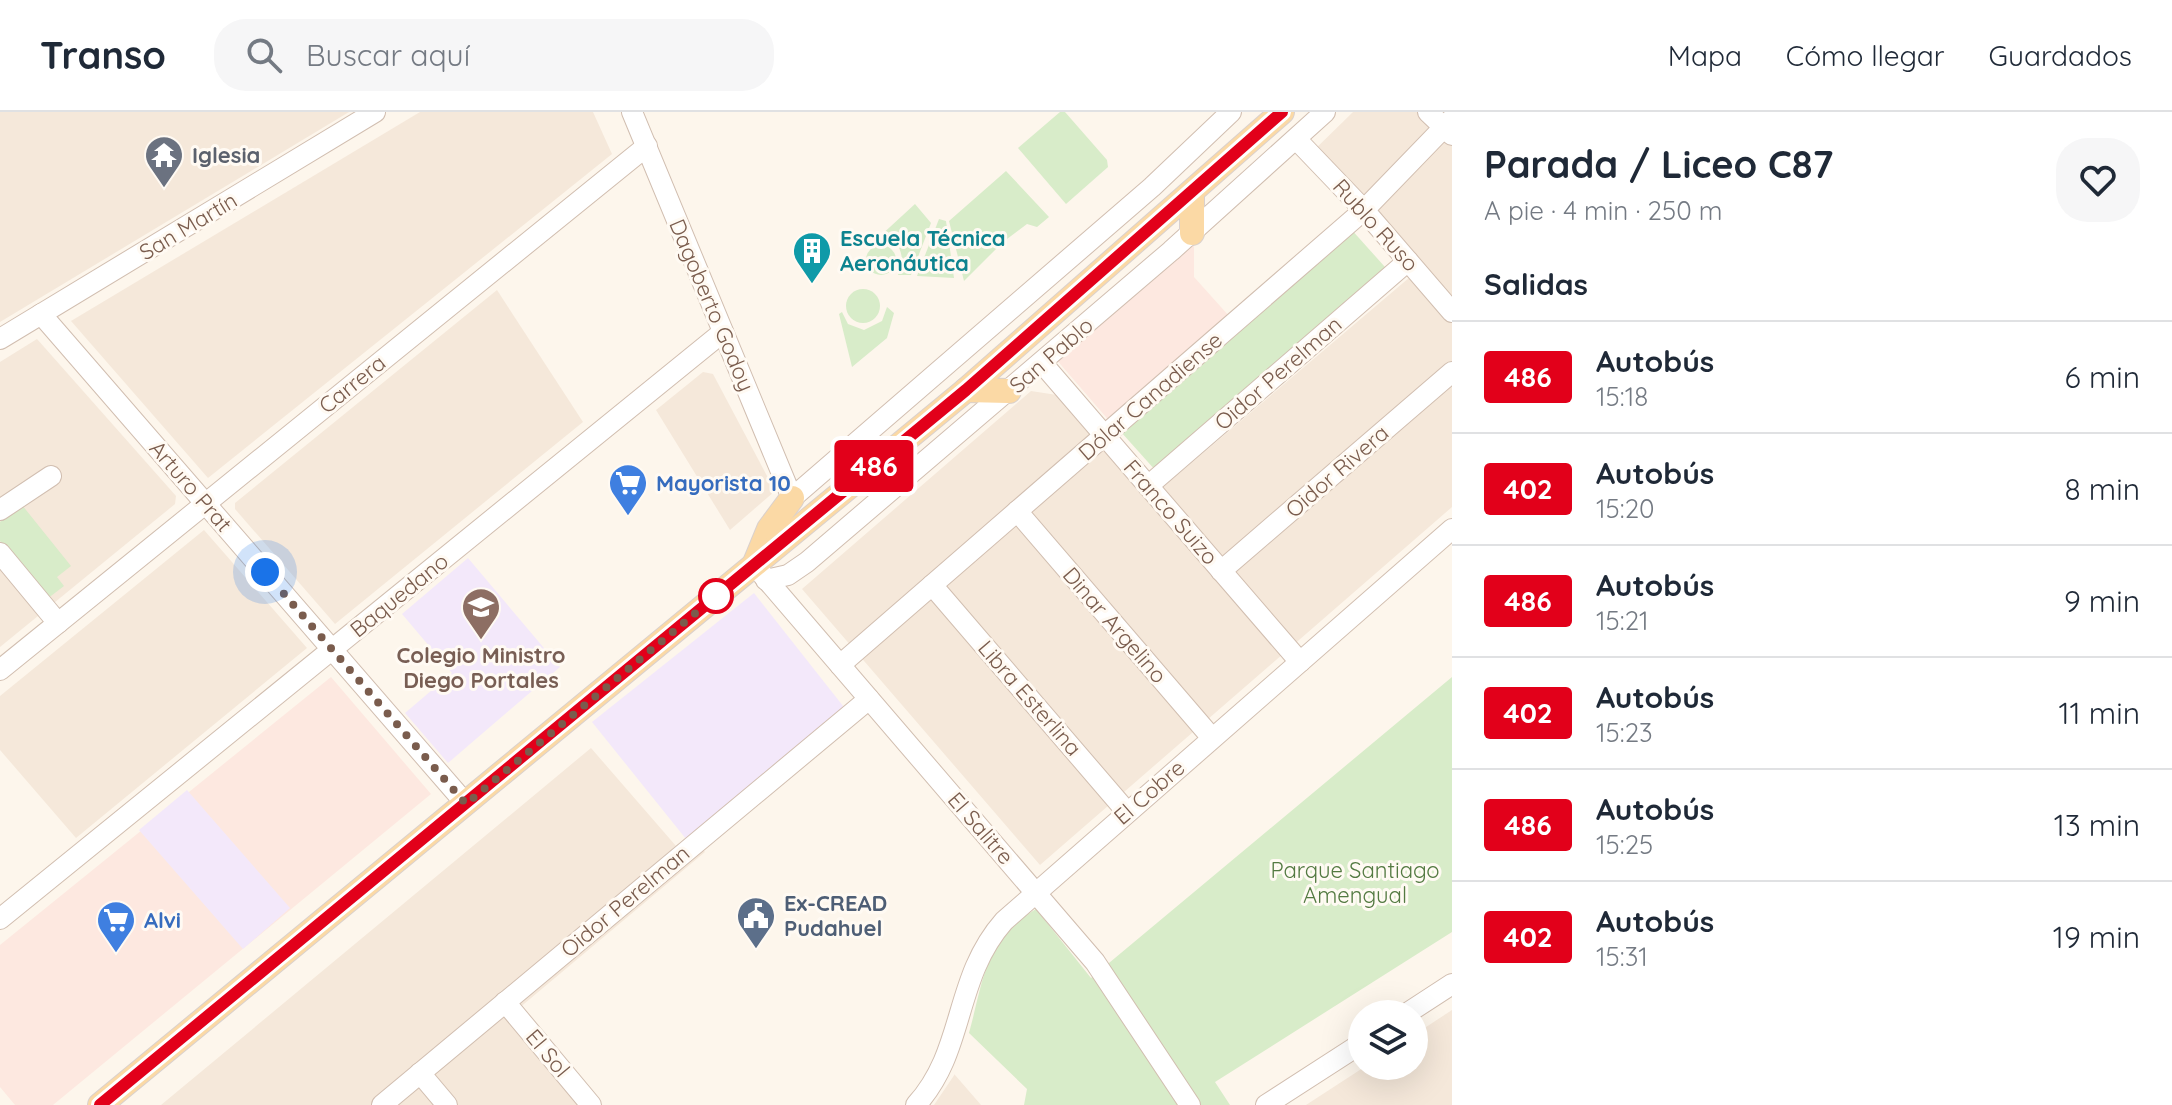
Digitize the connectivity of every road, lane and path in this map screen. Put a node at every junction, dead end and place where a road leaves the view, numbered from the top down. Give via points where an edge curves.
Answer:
1 (375, 112) edge
2 (632, 112) edge
3 (1231, 112) edge
4 (1282, 112) edge
5 (1325, 112) edge
6 (1428, 112) edge
7 (1449, 127) edge
8 (1297, 140) junction
9 (647, 146) junction
10 (1192, 194) junction
11 (1364, 210) junction
12 (1192, 233) junction
13 (1408, 261) junction
14 (1452, 312) edge
15 (41, 314) junction
16 (723, 332) junction
17 (0, 339) edge
18 (1042, 363) junction
19 (1452, 372) edge
20 (966, 390) junction
21 (1009, 391) junction
22 (1105, 435) junction
23 (51, 476) dead end
24 (1148, 486) junction
25 (792, 498) junction
26 (205, 502) junction
27 (0, 510) edge
28 (1017, 511) junction
29 (1452, 529) edge
30 (0, 553) edge
31 (1221, 571) junction
32 (760, 572) junction
33 (932, 585) junction
34 (58, 623) junction
35 (333, 649) junction
36 (1300, 662) junction
37 (840, 665) junction
38 (0, 670) edge
39 (869, 699) junction
40 (1212, 738) junction
41 (466, 804) junction
42 (1127, 812) junction
43 (1035, 891) junction
44 (0, 919) edge
45 (1452, 984) edge
46 (1427, 1000) edge
47 (505, 1002) junction
48 (1348, 1052) edge
49 (420, 1073) junction
50 (100, 1105) edge
51 (382, 1105) edge
52 (447, 1105) edge
53 (591, 1105) edge
54 (916, 1105) edge
55 (1190, 1105) edge
56 (1266, 1105) edge

1 - 15 street, San Martín
2 - 9 street, Dagoberto Godoy
3 - 25 street via 1152,187
4 - 10 main road, San Pablo
5 - 8 street, San Pablo
6 - 7 street
7 - 11 street, Dólar Canadiense
8 - 11 street, Rublo Ruso
8 - 12 street, San Pablo
9 - 16 street, Dagoberto Godoy
9 - 26 street, Carrera
10 - 12 main road
10 - 20 main road, San Pablo
11 - 13 street, Rublo Ruso
11 - 22 street, Dólar Canadiense
12 - 18 street, San Pablo
13 - 14 street, Rublo Ruso
13 - 24 street, Oidor Perelman
15 - 17 street, San Martín
15 - 26 street, Arturo Prat
16 - 25 street, Dagoberto Godoy
16 - 35 street, Baquedano
18 - 21 street, San Pablo
18 - 22 street, Franco Suizo
19 - 31 street, Oidor Rivera
20 - 21 main road
20 - 32 main road, San Pablo
21 - 32 street, San Pablo via 807,562 788,575
22 - 24 street, Franco Suizo
22 - 28 street, Dólar Canadiense
23 - 27 street
24 - 31 street, Franco Suizo
25 - 32 main road via 769,529
26 - 34 street, Carrera
26 - 35 street, Arturo Prat
28 - 33 street, Dólar Canadiense
28 - 40 street, Dinar Argelino
29 - 36 street, El Cobre
30 - 34 street
31 - 36 street, Franco Suizo
32 - 37 street, El Salitre
32 - 41 main road, San Pablo
33 - 37 street, Dólar Canadiense
33 - 42 street, Libra Esterlina
34 - 38 street, Carrera
35 - 41 street, Arturo Prat
35 - 44 street, Baquedano
36 - 40 street, El Cobre
37 - 39 street, El Salitre
39 - 43 street, El Salitre
39 - 47 street, Oidor Perelman
40 - 42 street, El Cobre
41 - 50 main road, San Pablo
42 - 43 street, El Cobre
43 - 54 street, El Cobre via 998,927 978,956 949,1053
43 - 55 street, El Salitre via 1111,984
45 - 46 street
47 - 49 street, Oidor Perelman
47 - 53 street, El Sol
48 - 56 street
49 - 51 street, Oidor Perelman
49 - 52 street

